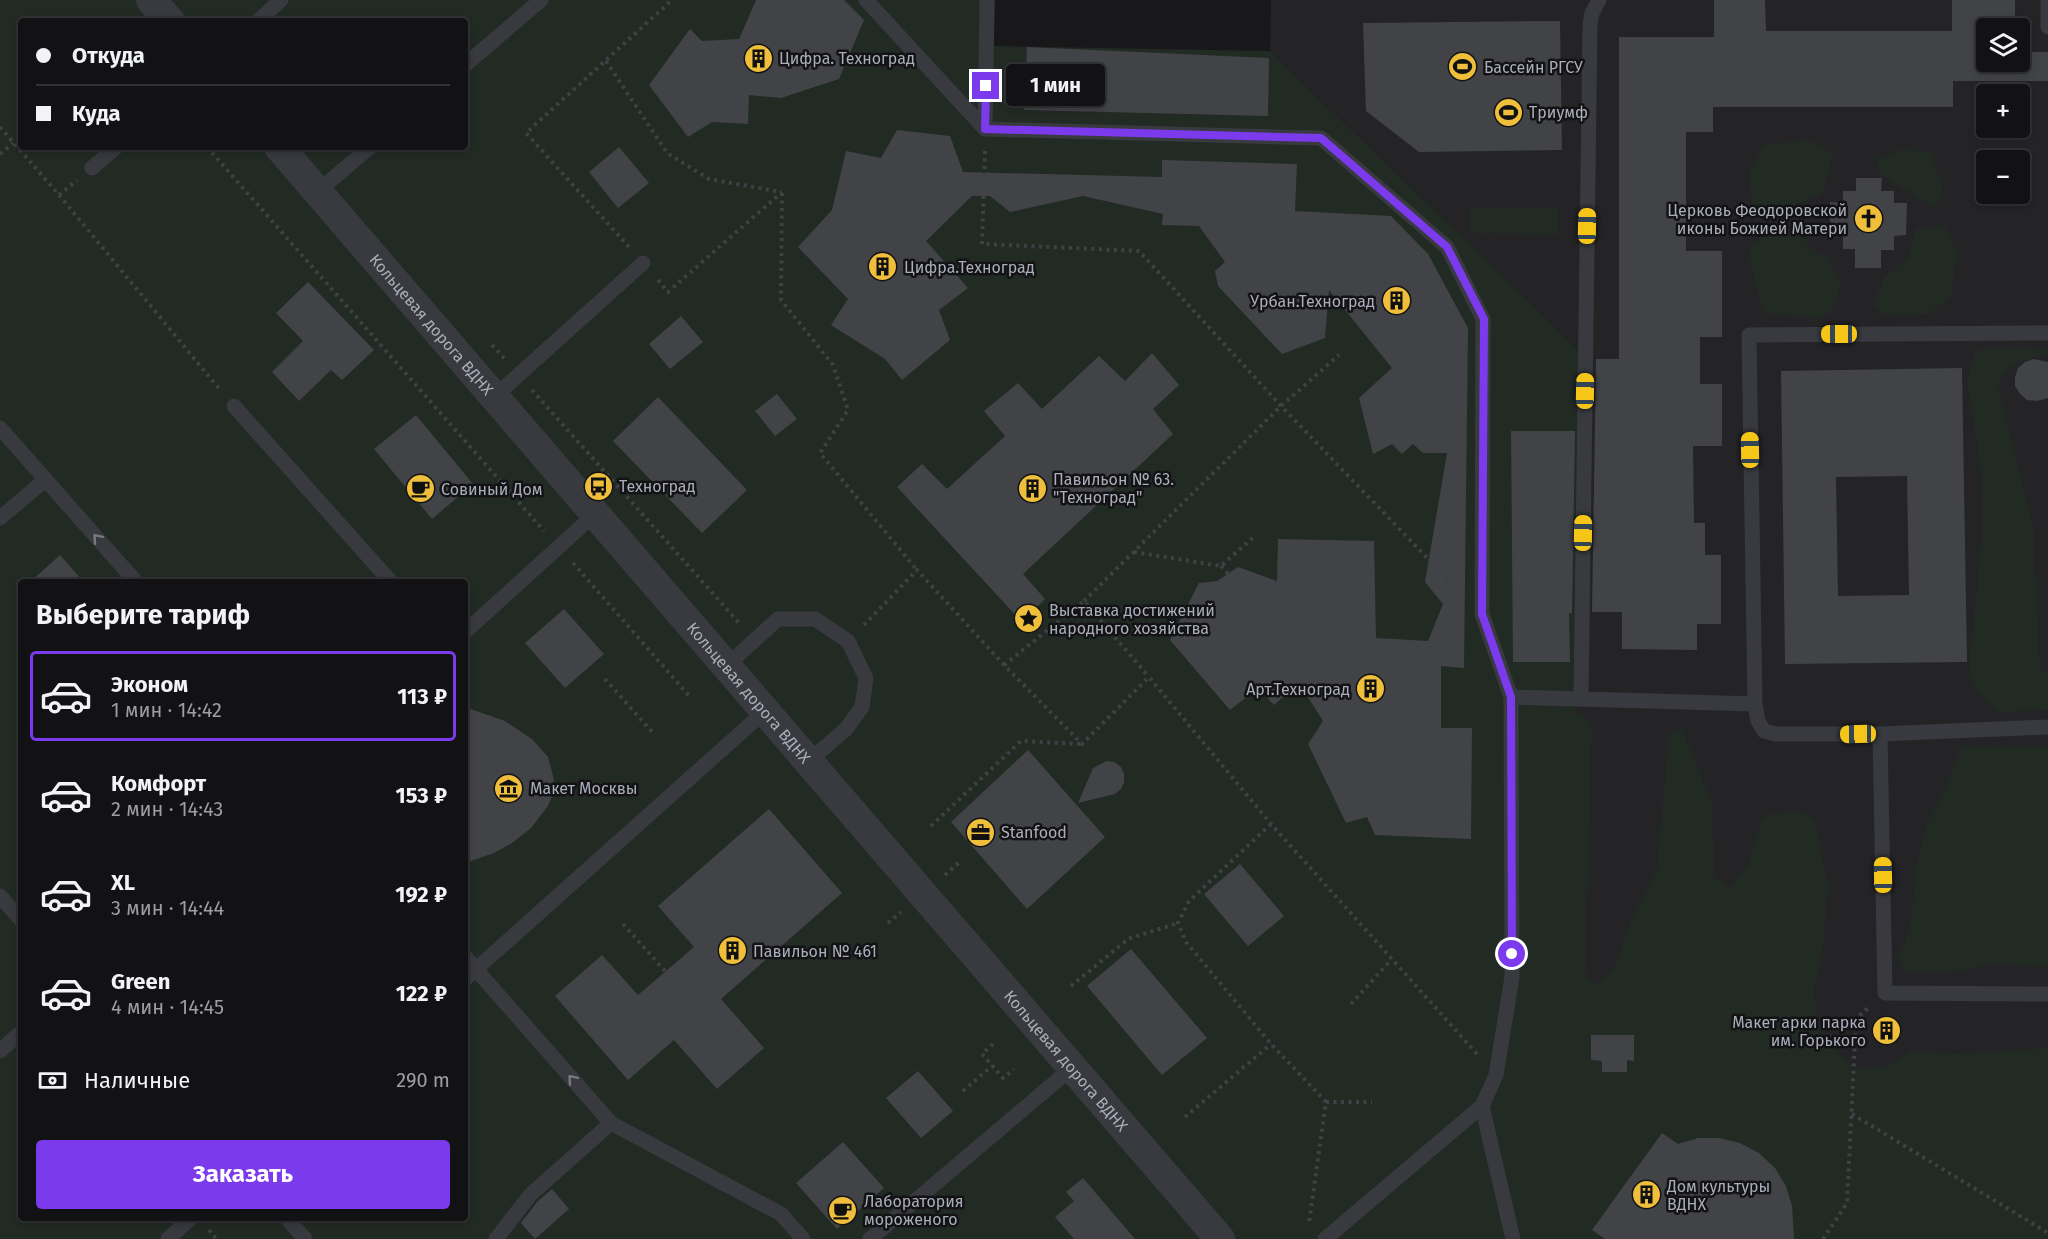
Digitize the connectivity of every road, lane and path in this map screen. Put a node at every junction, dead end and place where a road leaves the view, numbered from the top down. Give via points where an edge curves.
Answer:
1 (151, 0) edge
2 (281, 0) edge
3 (541, 0) edge
4 (672, 0) edge
5 (866, 0) edge
6 (987, 0) edge
7 (1599, 0) edge
8 (2048, 0) edge
9 (167, 18) edge
10 (261, 18) edge
11 (2048, 27) edge
12 (606, 61) junction
13 (468, 62) edge
14 (0, 127) edge
15 (985, 129) junction
16 (13, 143) junction
17 (18, 149) edge
18 (19, 150) edge
19 (113, 150) edge
20 (210, 150) edge
21 (282, 150) edge
22 (366, 150) edge
23 (0, 154) edge
24 (92, 168) dead end
25 (317, 192) junction
26 (782, 192) junction
27 (643, 263) junction
28 (2048, 333) edge
29 (487, 340) dead end
30 (1339, 356) dead end
31 (519, 375) junction
32 (494, 397) junction
33 (234, 406) joint
34 (1281, 406) junction
35 (0, 428) edge
36 (45, 480) junction
37 (595, 514) junction
38 (0, 518) edge
39 (1256, 535) dead end
40 (558, 547) junction
41 (1134, 552) junction
42 (1221, 566) junction
43 (917, 570) junction
44 (1228, 574) dead end
45 (133, 579) edge
46 (388, 579) edge
47 (1084, 601) junction
48 (1482, 614) junction
49 (468, 629) edge
50 (754, 640) junction
51 (848, 641) junction
52 (1004, 665) junction
53 (725, 667) junction
54 (1149, 677) junction
55 (605, 679) dead end
56 (1511, 697) junction
57 (691, 698) dead end
58 (1581, 698) junction
59 (1755, 704) junction
60 (764, 711) junction
61 (2048, 727) edge
62 (653, 733) dead end
63 (1880, 734) junction
64 (1082, 744) junction
65 (808, 762) junction
66 (1270, 824) junction
67 (931, 826) dead end
68 (962, 860) dead end
69 (937, 881) dead end
70 (0, 896) edge
71 (18, 917) edge
72 (1178, 923) junction
73 (623, 924) dead end
74 (1391, 960) junction
75 (665, 971) dead end
76 (470, 974) edge
77 (1071, 986) dead end
78 (1885, 993) junction
79 (2048, 994) edge
80 (1351, 1004) dead end
81 (18, 1035) edge
82 (993, 1044) dead end
83 (1271, 1044) junction
84 (0, 1051) edge
85 (992, 1066) junction
86 (1073, 1067) junction
87 (1014, 1068) dead end
88 (1496, 1075) junction
89 (963, 1091) dead end
90 (1326, 1102) junction
91 (1372, 1102) dead end
92 (1482, 1106) junction
93 (1852, 1114) junction
94 (1185, 1117) dead end
95 (610, 1123) junction
96 (187, 1221) edge
97 (289, 1221) edge
98 (1308, 1228) dead end
99 (2048, 1233) edge
100 (168, 1239) edge
101 (305, 1239) edge
102 (496, 1239) edge
103 (803, 1239) edge
104 (870, 1239) edge
105 (1220, 1239) edge
106 (1325, 1239) edge
107 (1513, 1239) edge
108 (1823, 1239) edge

1 - 9 street
2 - 10 lane
3 - 13 lane
4 - 12 path
5 - 15 lane
6 - 15 lane
7 - 58 lane via 1590,24
8 - 11 lane
12 - 26 path via 667,153 709,179
12 - 27 path via 526,133
14 - 16 path
15 - 34 path via 982,244 1139,251
15 - 48 lane via 1321,138 1447,247 1484,319
16 - 17 path
16 - 23 path
18 - 33 path
19 - 24 lane
20 - 40 path
21 - 25 street, Кольцевая дорога ВДНХ
22 - 25 lane
25 - 32 street, Кольцевая дорога ВДНХ
26 - 27 path via 668,292
26 - 43 path via 781,300 833,365 848,410 820,453
27 - 31 lane
28 - 59 lane via 1749,335
29 - 31 path
30 - 34 path
31 - 32 lane
31 - 50 path
32 - 37 street, Кольцевая дорога ВДНХ
33 - 46 lane
34 - 41 path
34 - 48 path
35 - 36 lane
36 - 38 lane
45 -> 36 lane
37 - 40 lane
37 - 53 street, Кольцевая дорога ВДНХ
39 - 42 path
40 - 49 lane
40 - 57 path
41 - 42 path
41 - 47 path
42 - 44 path
43 - 51 path
43 - 52 path
47 - 52 path
47 - 54 path
48 - 56 lane
50 - 51 lane via 778,619 815,619
50 - 53 lane
51 - 65 lane via 866,678 862,707 846,729
52 - 64 path
53 - 60 street, Кольцевая дорога ВДНХ
54 - 64 path
54 - 66 path
55 - 62 path
56 - 58 lane
56 - 88 lane via 1512,977
58 - 59 lane
59 - 63 lane via 1761,728 1768,733
60 - 65 street, Кольцевая дорога ВДНХ
60 - 76 lane
61 - 63 lane
63 - 78 lane
64 - 67 path via 1021,741
65 - 86 street, Кольцевая дорога ВДНХ
66 - 72 path via 1189,901
66 - 74 path
68 - 69 path
70 - 71 lane
72 - 77 path via 1128,939
72 - 83 path via 1186,942
73 - 75 path
74 - 80 path
74 - 88 path
95 -> 76 lane
78 - 79 lane
78 - 93 path via 1856,1019
81 - 84 lane
82 - 85 path via 982,1054
83 - 90 path
83 - 94 path
85 - 87 path via 1003,1078
85 - 89 path
86 - 104 lane
86 - 105 street, Кольцевая дорога ВДНХ
88 - 92 lane
90 - 91 path
90 - 98 path
92 - 106 lane
92 - 107 lane
93 - 99 path
93 - 108 path via 1847,1203
95 - 102 lane via 531,1194
95 - 103 lane via 781,1214
96 - 100 lane
97 - 101 lane

